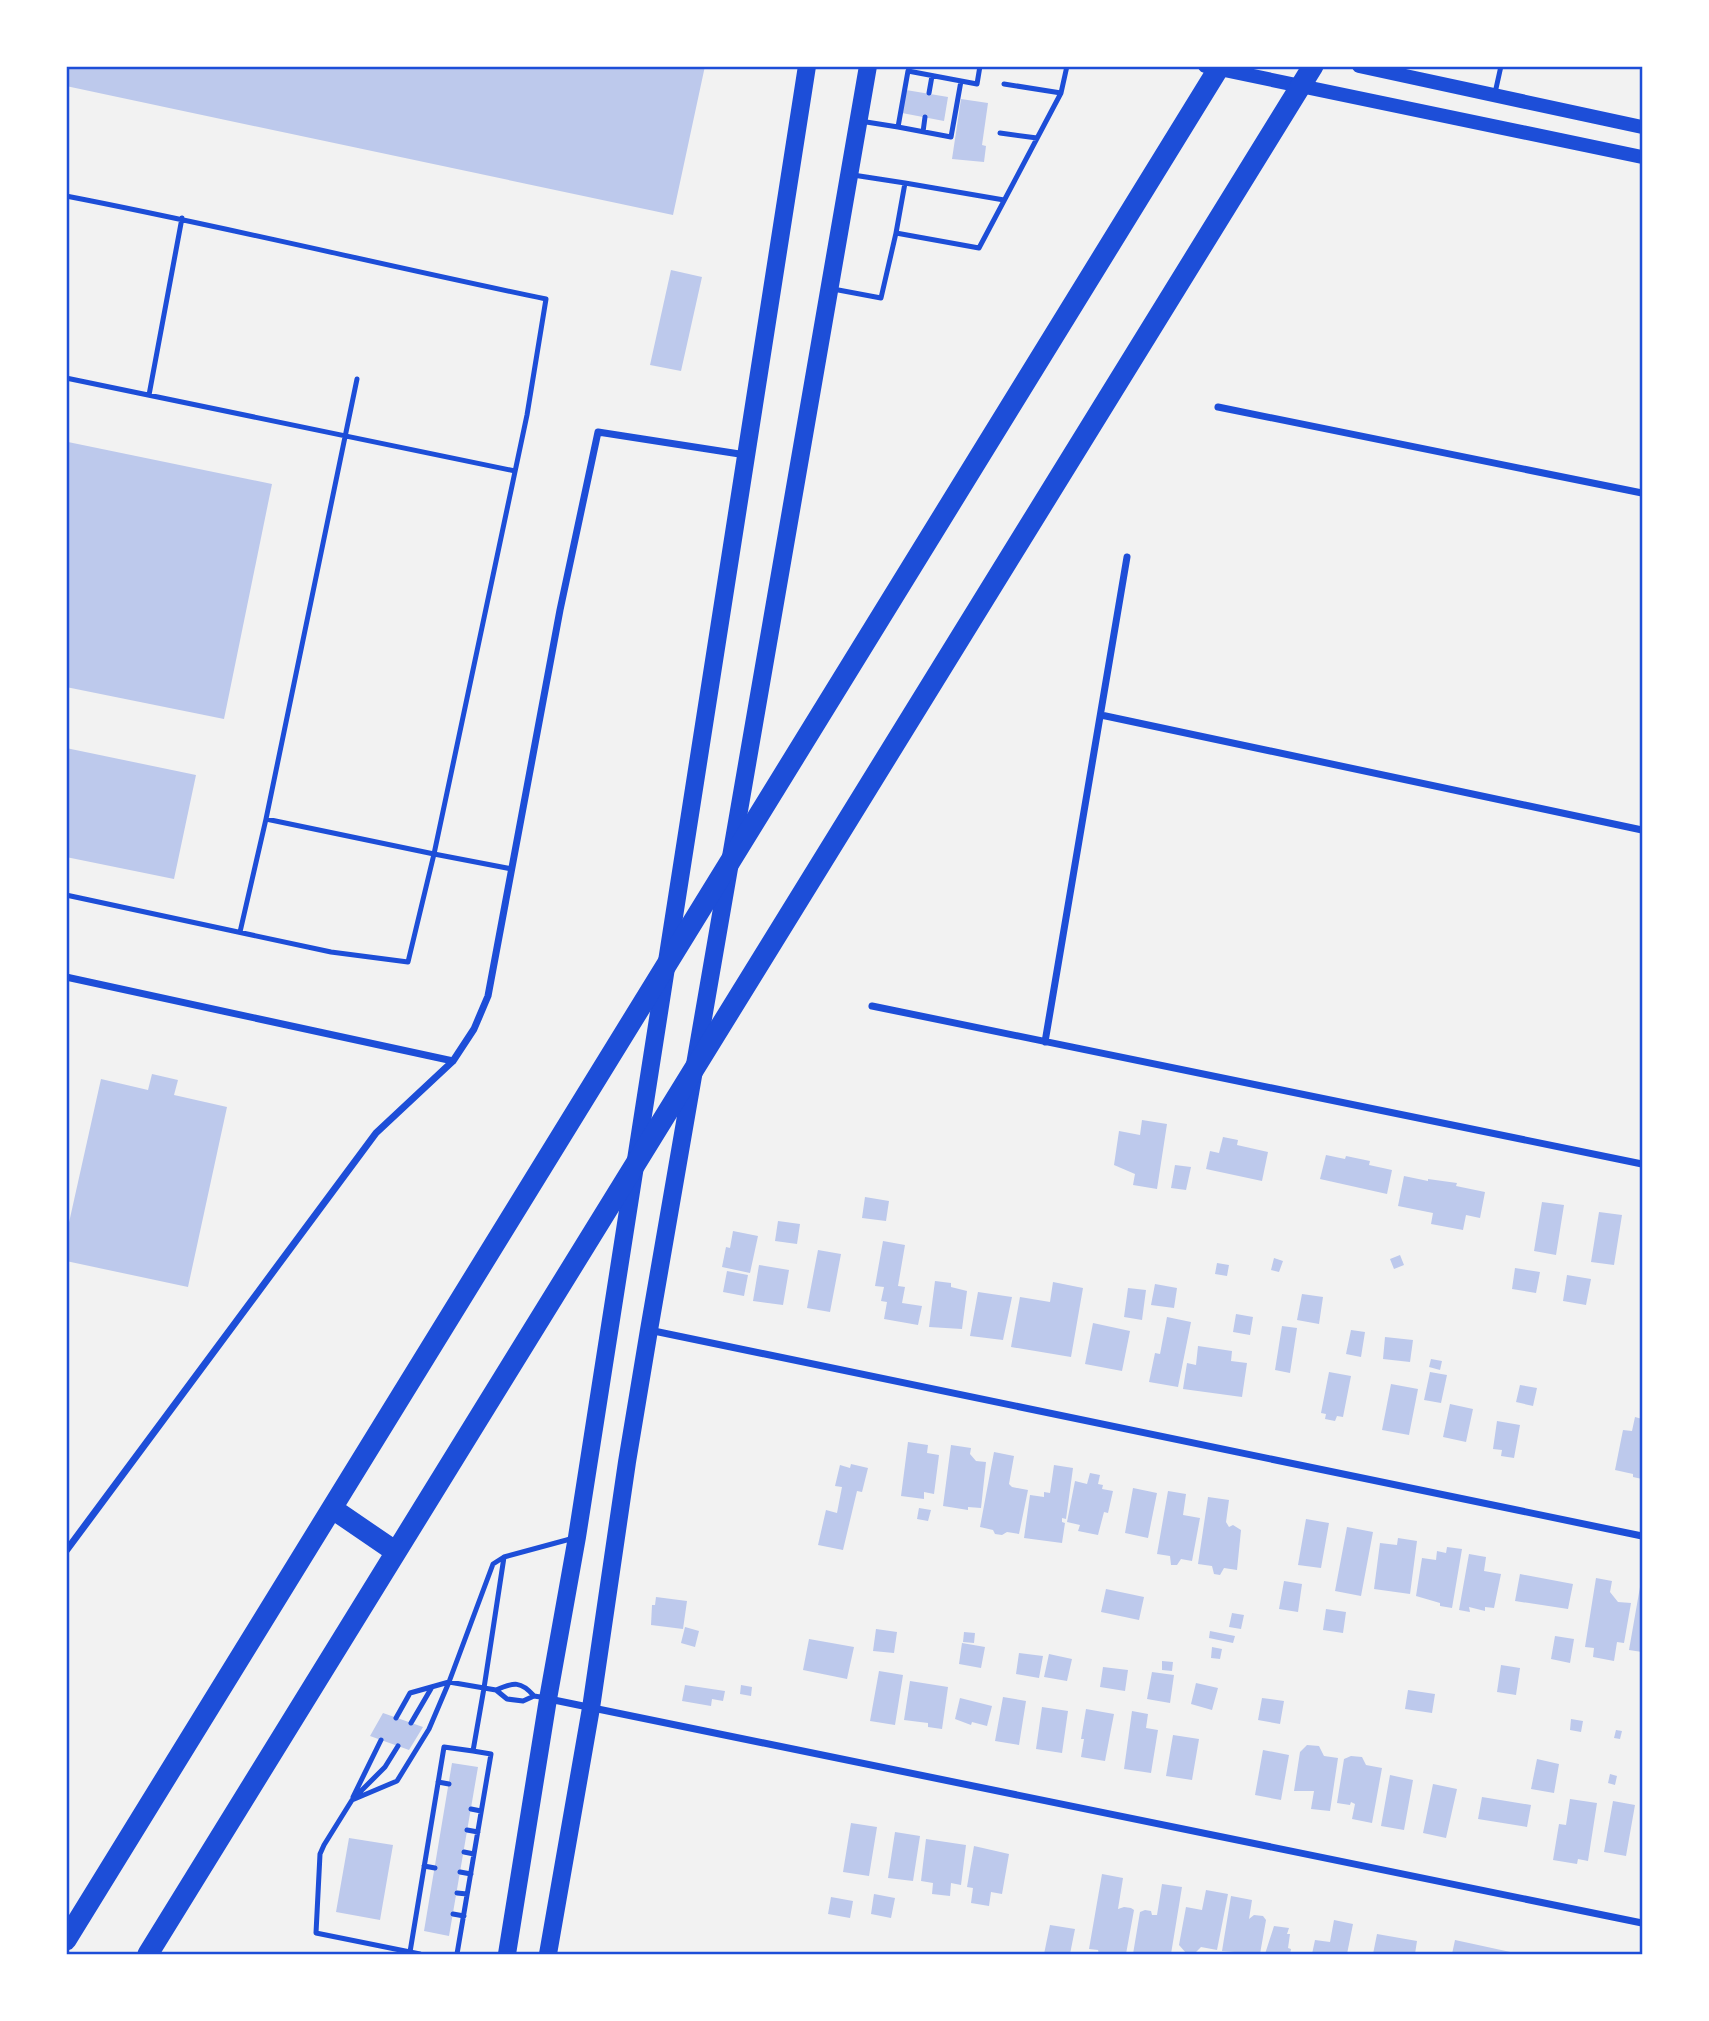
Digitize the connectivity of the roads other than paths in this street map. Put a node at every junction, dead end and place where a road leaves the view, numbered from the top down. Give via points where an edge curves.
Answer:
1 (807, 66) edge
2 (867, 66) edge
3 (980, 66) edge
4 (1067, 66) edge
5 (1205, 66) edge
6 (1220, 66) edge
7 (1313, 66) edge
8 (1359, 66) edge
9 (1501, 66) edge
10 (932, 76) junction
11 (961, 81) junction
12 (1004, 84) dead end
13 (929, 93) dead end
14 (1062, 93) junction
15 (1495, 96) junction
16 (925, 117) dead end
17 (858, 120) junction
18 (898, 127) junction
19 (1643, 127) edge
20 (923, 132) junction
21 (1000, 133) dead end
22 (1037, 138) junction
23 (1643, 157) edge
24 (849, 174) junction
25 (905, 183) junction
26 (66, 196) edge
27 (1004, 200) junction
28 (182, 218) junction
29 (896, 233) junction
30 (830, 289) junction
31 (66, 378) edge
32 (357, 379) dead end
33 (149, 395) junction
34 (1218, 407) dead end
35 (346, 436) junction
36 (746, 455) junction
37 (515, 471) junction
38 (1643, 493) edge
39 (1127, 557) dead end
40 (1101, 715) junction
41 (266, 819) junction
42 (1643, 830) edge
43 (434, 854) junction
44 (512, 869) junction
45 (66, 895) edge
46 (240, 932) junction
47 (66, 977) edge
48 (872, 1006) dead end
49 (1045, 1041) junction
50 (453, 1061) junction
51 (1643, 1164) edge
52 (649, 1330) junction
53 (333, 1509) junction
54 (1643, 1536) edge
55 (577, 1537) junction
56 (66, 1551) edge
57 (396, 1552) junction
58 (504, 1558) junction
59 (449, 1682) junction
60 (432, 1687) junction
61 (484, 1688) junction
62 (496, 1690) junction
63 (541, 1698) junction
64 (591, 1707) junction
65 (396, 1717) dead end
66 (411, 1723) dead end
67 (382, 1740) dead end
68 (398, 1746) dead end
69 (473, 1751) junction
70 (438, 1782) junction
71 (449, 1784) dead end
72 (475, 1788) dead end
73 (485, 1790) junction
74 (352, 1800) junction
75 (435, 1803) junction
76 (445, 1805) dead end
77 (471, 1809) dead end
78 (481, 1811) junction
79 (431, 1824) junction
80 (442, 1826) dead end
81 (467, 1830) dead end
82 (478, 1832) junction
83 (428, 1846) junction
84 (438, 1847) dead end
85 (464, 1852) dead end
86 (474, 1854) junction
87 (424, 1866) junction
88 (435, 1868) dead end
89 (460, 1872) dead end
90 (471, 1874) junction
91 (421, 1886) junction
92 (431, 1888) dead end
93 (457, 1893) dead end
94 (467, 1894) junction
95 (417, 1907) junction
96 (428, 1909) dead end
97 (453, 1914) dead end
98 (464, 1916) junction
99 (1643, 1923) edge
100 (66, 1940) edge
101 (410, 1952) junction
102 (148, 1955) edge
103 (421, 1955) edge
104 (457, 1955) edge
105 (507, 1955) edge
106 (548, 1955) edge

1 - 36 main road
2 - 17 main road
3 - 11 lane via 977,83
4 - 14 lane
5 - 23 main road
6 - 53 highway
7 - 57 highway
8 - 15 main road
9 - 15 lane
10 - 11 lane
10 - 13 lane
10 - 18 lane via 908,71
11 - 20 lane via 951,137
12 - 14 lane
14 - 22 lane
15 - 19 main road
16 - 20 lane
17 - 18 lane
17 - 24 main road
18 - 20 lane
21 - 22 lane
22 - 27 lane
24 - 25 lane
24 - 30 main road
25 - 27 lane
25 - 29 lane
26 - 28 lane
27 - 29 lane via 979,248
28 - 33 lane
28 - 37 lane via 546,299
29 - 30 lane via 881,298
30 - 52 main road
31 - 33 lane
32 - 35 lane
33 - 35 lane
34 - 38 street
35 - 37 lane
35 - 41 lane
36 - 44 street via 598,432
36 - 55 main road
37 - 43 lane
39 - 40 street
40 - 42 street
40 - 49 street
41 - 43 lane
41 - 46 lane
43 - 44 lane
43 - 46 lane via 408,962 331,952
44 - 50 street via 488,996
45 - 46 lane
47 - 50 street
48 - 49 street
49 - 51 street
50 - 56 street via 376,1133
52 - 54 street
52 - 64 main road
53 - 57 highway
53 - 100 highway
55 - 58 lane
55 - 63 main road
57 - 102 highway
58 - 59 lane via 493,1564
58 - 61 lane
59 - 60 lane
59 - 61 lane
59 - 74 lane via 429,1729 397,1781
60 - 65 lane via 410,1693
60 - 66 lane
61 - 62 lane
61 - 69 lane
62 - 63 lane via 507,1699
62 - 63 lane via 510,1684 525,1686
63 - 64 street
63 - 105 main road
64 - 99 street
64 - 106 main road
67 - 74 lane
68 - 74 lane via 385,1767
69 - 70 lane via 444,1746
69 - 73 lane via 491,1754
70 - 71 lane
70 - 75 lane
72 - 73 lane
73 - 78 lane
74 - 101 lane via 320,1854 316,1933
75 - 76 lane
75 - 79 lane
77 - 78 lane
78 - 82 lane
79 - 80 lane
79 - 83 lane
81 - 82 lane
82 - 86 lane
83 - 84 lane
83 - 87 lane
85 - 86 lane
86 - 90 lane
87 - 88 lane
87 - 91 lane
89 - 90 lane
90 - 94 lane
91 - 92 lane
91 - 95 lane
93 - 94 lane
94 - 98 lane
95 - 96 lane
95 - 101 lane
97 - 98 lane
98 - 104 lane
101 - 103 lane

